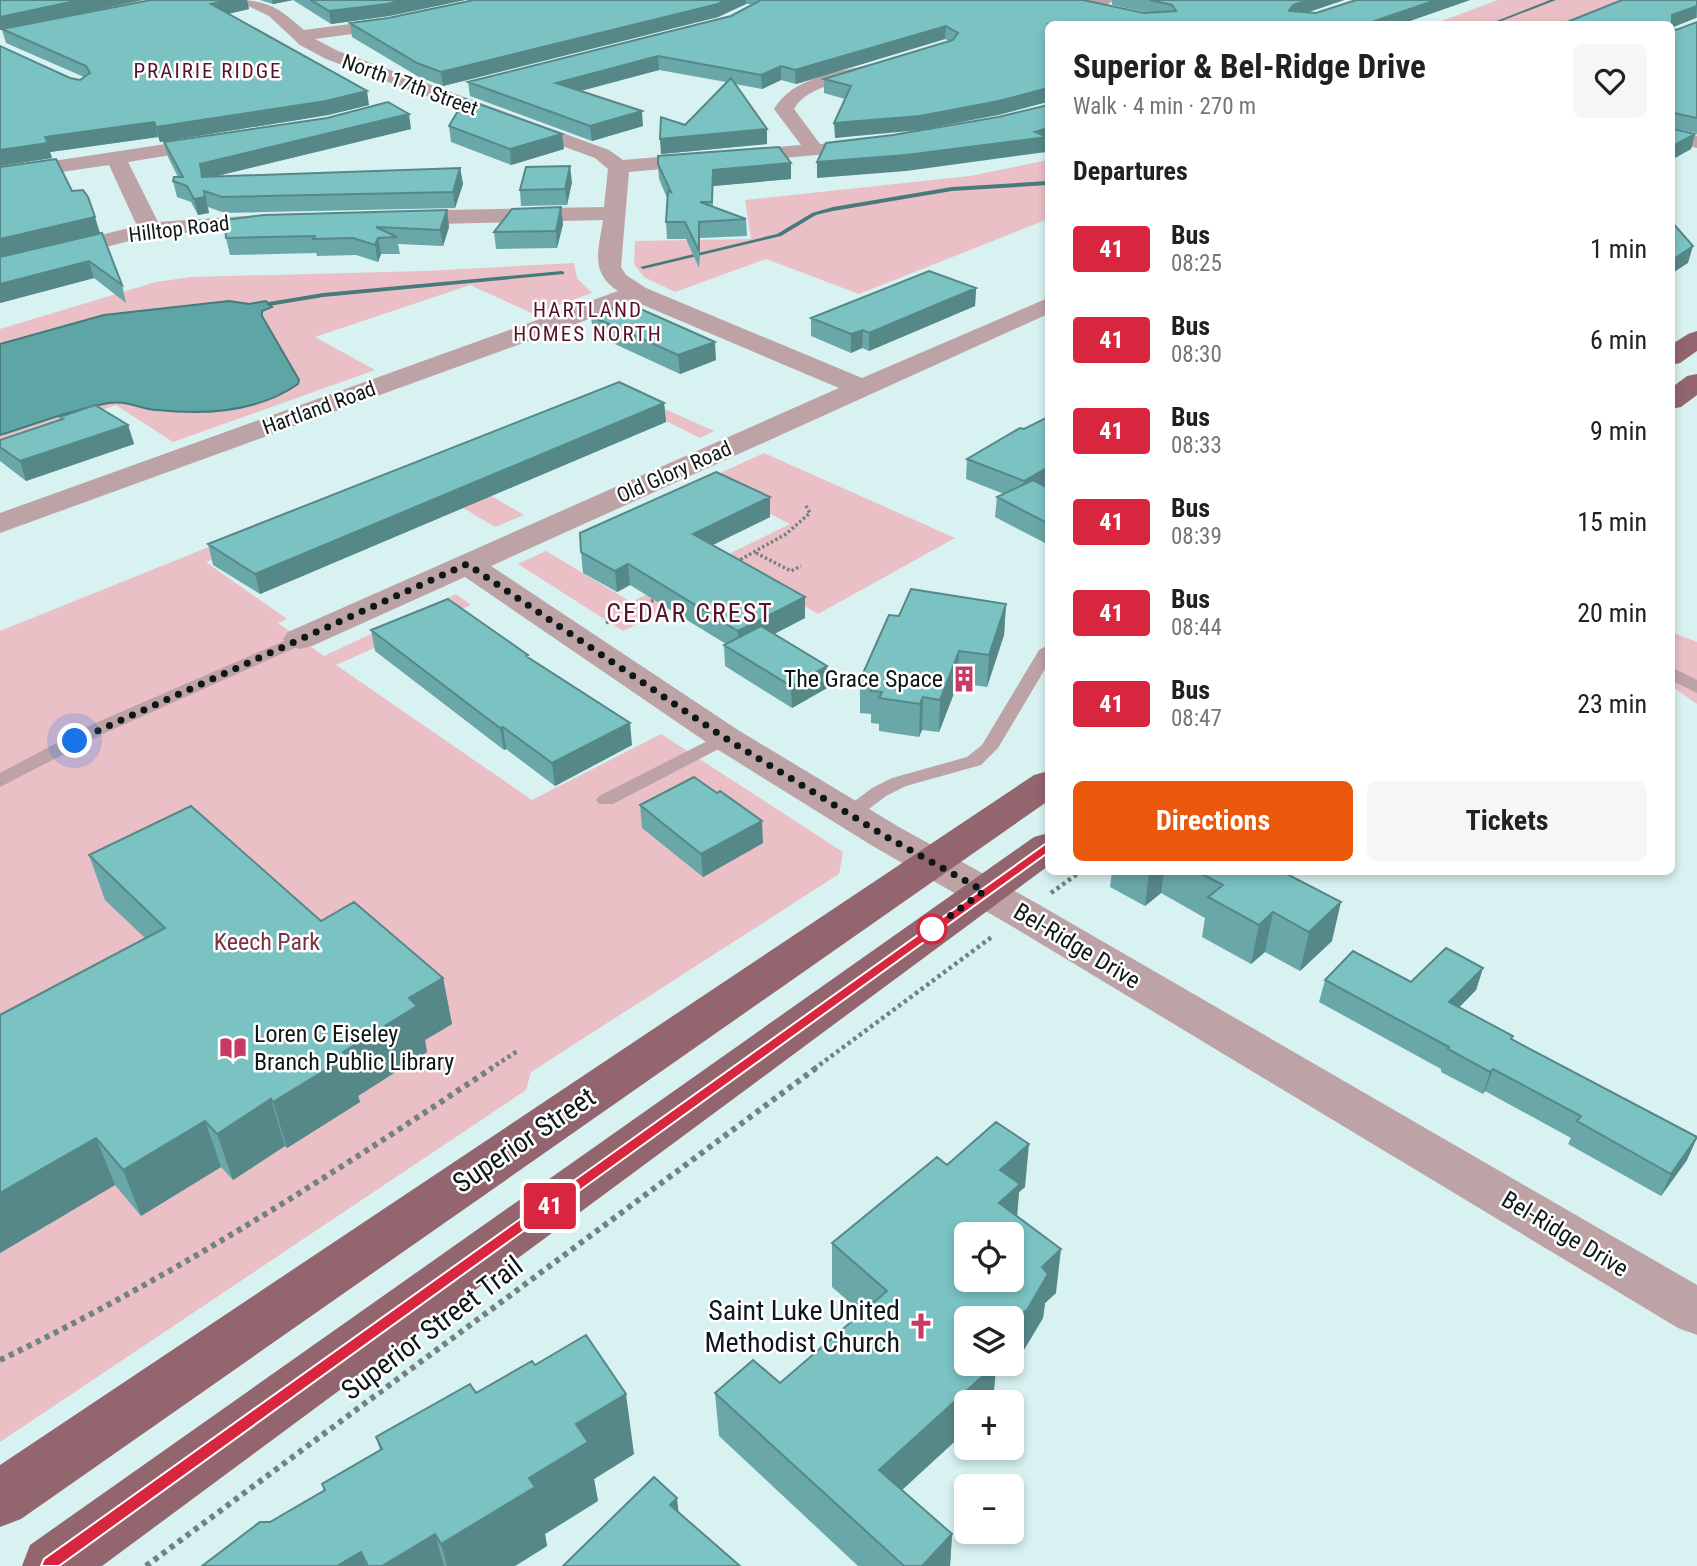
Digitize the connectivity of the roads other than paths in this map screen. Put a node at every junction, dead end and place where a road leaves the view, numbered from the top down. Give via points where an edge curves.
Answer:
1 (244, 0) edge
2 (499, 0) edge
3 (1064, 2) edge
4 (1108, 6) edge
5 (300, 36) junction
6 (895, 62) edge
7 (471, 89) edge
8 (441, 97) junction
9 (412, 104) dead end
10 (1675, 137) edge
11 (238, 140) edge
12 (896, 142) edge
13 (1697, 142) edge
14 (815, 150) junction
15 (116, 158) junction
16 (618, 167) junction
17 (0, 175) edge
18 (615, 213) junction
19 (368, 219) edge
20 (300, 220) edge
21 (150, 230) junction
22 (0, 267) edge
23 (638, 293) junction
24 (1045, 306) edge
25 (1697, 382) edge
26 (862, 388) junction
27 (1675, 398) edge
28 (0, 524) edge
29 (467, 564) junction
30 (300, 639) joint
31 (1045, 655) edge
32 (1675, 674) edge
33 (1697, 688) edge
34 (725, 738) junction
35 (0, 781) edge
36 (1045, 785) edge
37 (606, 800) dead end
38 (850, 814) junction
39 (1045, 850) edge
40 (933, 862) junction
41 (1004, 903) junction
42 (1697, 1312) edge
43 (0, 1499) edge
44 (52, 1566) edge

1 - 5 street, North 17th Street via 275,13
2 - 5 street via 401,22
3 - 4 street
5 - 8 street, North 17th Street via 332,55
6 - 14 street via 807,89 787,102 787,115
7 - 8 street
8 - 9 street
8 - 16 street, North 17th Street via 594,150
10 - 13 street
11 - 15 street
12 - 14 street
14 - 16 street
15 - 17 street
15 - 21 street
16 - 18 street
18 - 19 street
18 - 23 street via 609,267 617,280
20 - 21 street, Hilltop Road
21 - 22 street, Hilltop Road
23 - 26 street
23 - 28 street, Hartland Road
24 - 26 street, Old Glory Road
25 - 27 main road
26 - 29 street, Old Glory Road
29 - 30 street, Old Glory Road
29 - 34 street, Bel-Ridge Drive
30 - 35 lane via 118,720
31 - 38 lane via 989,748 974,761 899,782
32 - 33 lane
34 - 37 lane
34 - 38 street, Bel-Ridge Drive
36 - 40 main road, Superior Street
38 - 40 street, Bel-Ridge Drive
39 - 41 main road
40 - 41 street, Bel-Ridge Drive
40 - 43 main road, Superior Street
41 - 42 street, Bel-Ridge Drive
41 - 44 main road

